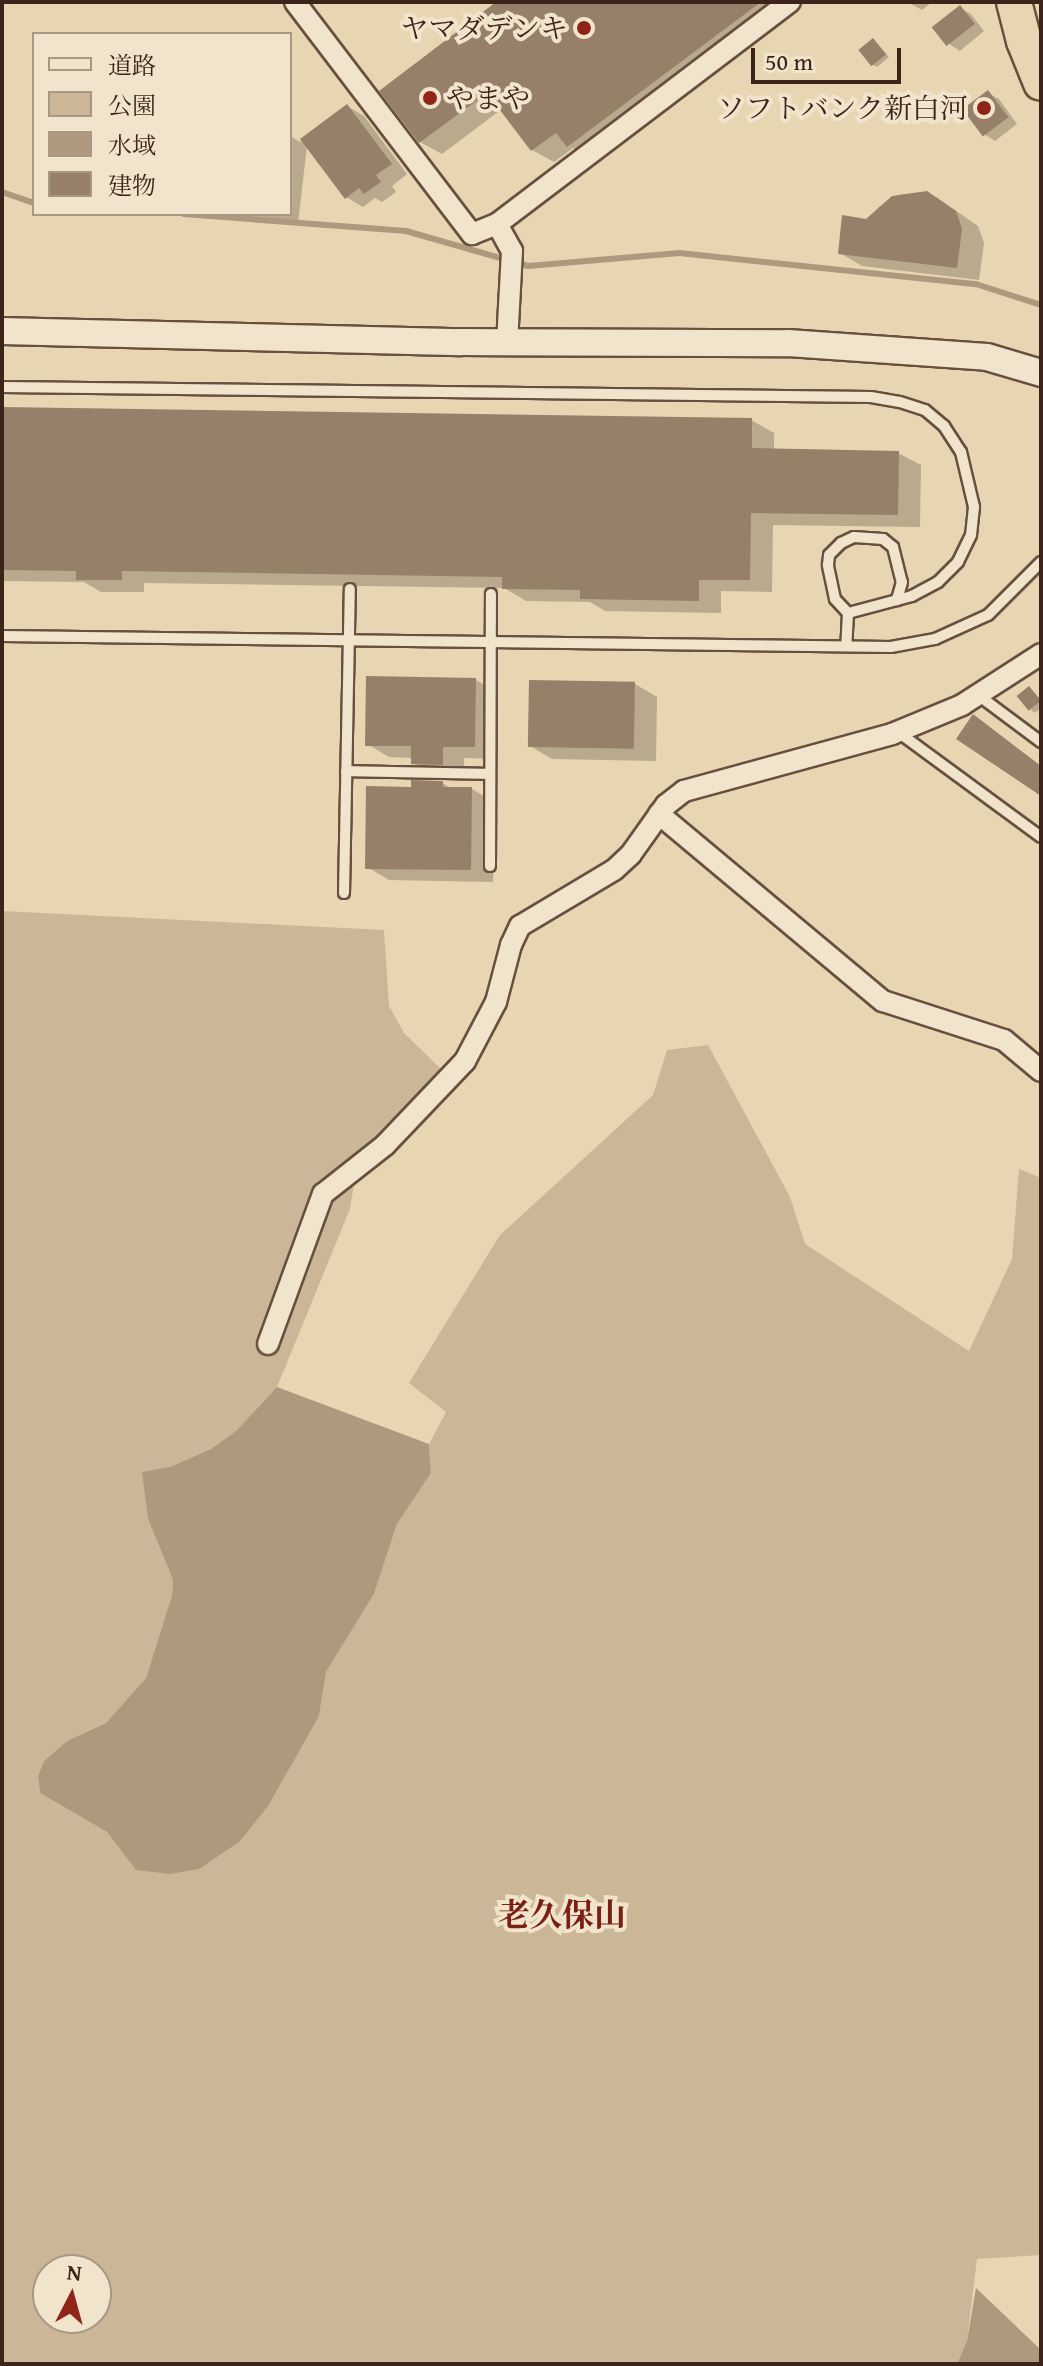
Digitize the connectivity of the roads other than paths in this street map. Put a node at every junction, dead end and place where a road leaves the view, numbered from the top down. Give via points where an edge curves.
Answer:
1 (295, 2) edge
2 (790, 2) edge
3 (1014, 2) edge
4 (1041, 83) edge
5 (497, 224) junction
6 (2, 331) edge
7 (507, 342) junction
8 (1041, 373) edge
9 (2, 387) edge
10 (1041, 562) edge
11 (350, 589) dead end
12 (491, 594) dead end
13 (897, 600) junction
14 (848, 613) junction
15 (2, 636) edge
16 (348, 639) junction
17 (490, 641) junction
18 (846, 646) junction
19 (1041, 654) edge
20 (978, 695) junction
21 (898, 732) junction
22 (1041, 742) edge
23 (346, 771) junction
24 (490, 774) junction
25 (659, 814) junction
26 (1041, 837) edge
27 (490, 866) dead end
28 (344, 893) dead end
29 (1041, 1071) edge
30 (268, 1344) dead end

1 - 5 street via 460,223 472,234
2 - 5 street
3 - 4 highway
5 - 7 street via 512,251
6 - 7 street
7 - 8 street via 788,343 987,357
9 - 13 lane via 871,397 900,402 925,410 944,426 961,452 974,507 971,535 958,562 938,582
10 - 18 lane via 1009,598 964,627 891,647
11 - 16 lane
12 - 17 lane
13 - 14 lane
13 - 14 lane via 902,582 893,547 883,539 854,537 829,555 828,565 835,599
14 - 18 lane
15 - 16 lane
16 - 17 lane
16 - 23 lane
17 - 18 lane
17 - 24 lane
19 - 20 street
20 - 21 street
20 - 22 lane
21 - 25 street via 684,791
21 - 26 lane
23 - 24 lane
23 - 28 lane
24 - 27 lane
25 - 29 street via 883,1001 1004,1040
25 - 30 street via 614,870 520,926 496,1002 465,1061 385,1145 323,1194

